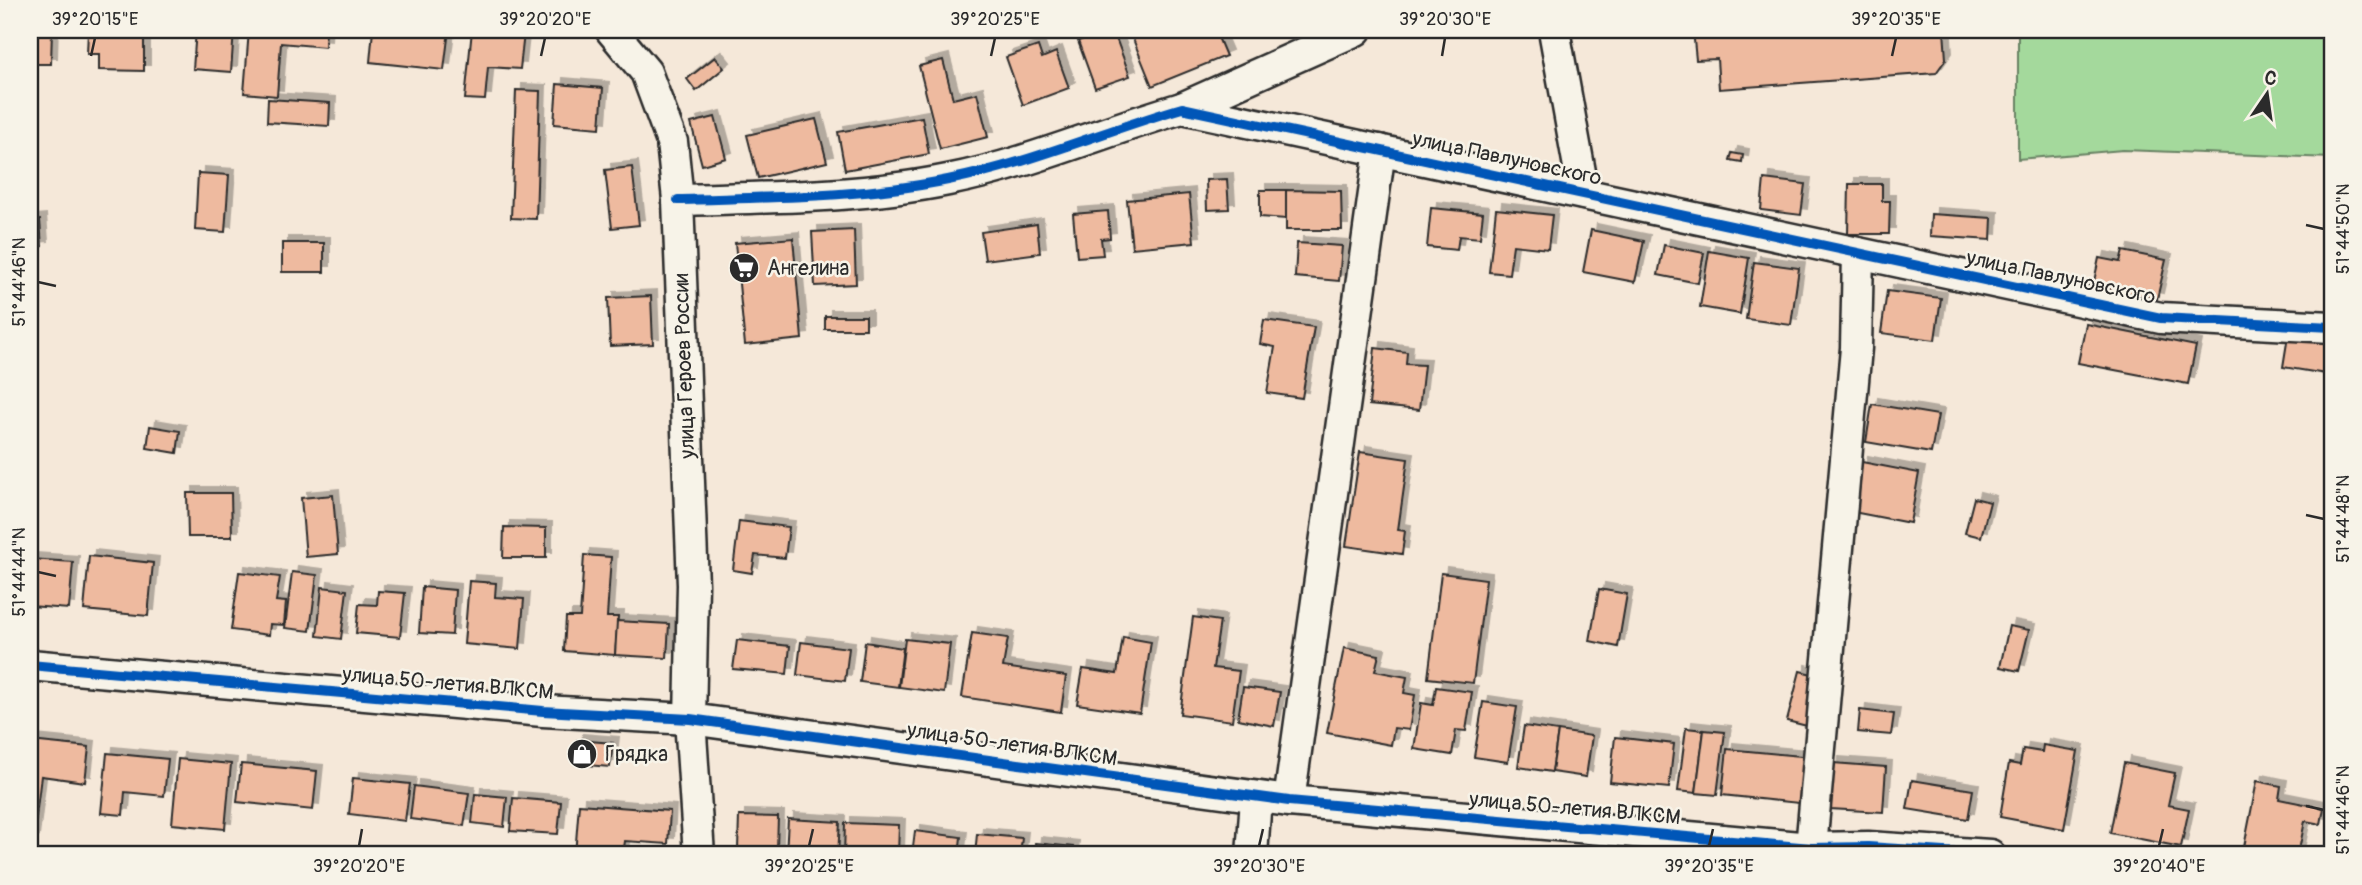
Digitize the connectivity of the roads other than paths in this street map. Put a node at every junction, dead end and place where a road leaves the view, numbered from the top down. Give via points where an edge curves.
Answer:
1 (611, 30) edge
2 (1356, 30) edge
3 (1554, 30) edge
4 (1182, 108) junction
5 (1380, 150) junction
6 (1584, 194) junction
7 (678, 200) junction
8 (1858, 253) junction
9 (2332, 327) edge
10 (30, 665) edge
11 (690, 719) junction
12 (1256, 798) junction
13 (1289, 802) junction
14 (1811, 848) junction
15 (699, 855) edge
16 (1252, 855) edge
17 (1990, 855) edge

1 - 7 street, улица Героев России via 646,72 672,142
2 - 4 street, улица Павлуновского
3 - 6 street
4 - 5 street, улица Павлуновского
4 - 7 street, улица Павлуновского via 1035,158 947,180 827,196
5 - 6 street, улица Павлуновского
5 - 13 street
6 - 8 street, улица Павлуновского
7 - 11 street, улица Героев России via 693,584
8 - 9 street, улица Павлуновского via 2161,318
8 - 14 street via 1856,348
10 - 11 street, улица 50-летия ВЛКСМ via 542,711
11 - 12 street, улица 50-летия ВЛКСМ
11 - 15 street, улица Героев России
12 - 13 street, улица 50-летия ВЛКСМ
12 - 16 street
13 - 14 street, улица 50-летия ВЛКСМ
14 - 17 street, улица 50-летия ВЛКСМ

